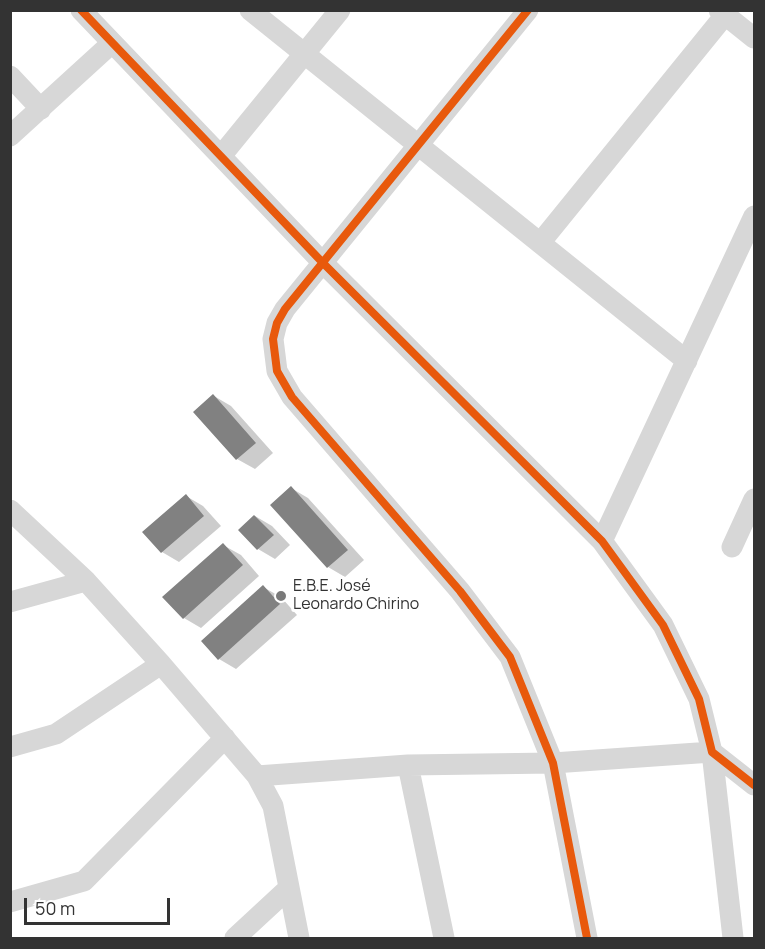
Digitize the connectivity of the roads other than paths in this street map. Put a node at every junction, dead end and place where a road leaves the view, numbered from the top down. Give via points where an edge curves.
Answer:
1 (81, 10) edge
2 (250, 10) edge
3 (340, 10) edge
4 (528, 10) edge
5 (722, 13) edge
6 (754, 38) edge
7 (112, 43) junction
8 (304, 54) junction
9 (10, 76) edge
10 (41, 109) junction
11 (10, 136) edge
12 (418, 145) junction
13 (221, 156) junction
14 (754, 216) edge
15 (540, 243) junction
16 (323, 262) junction
17 (687, 361) junction
18 (754, 499) edge
19 (10, 510) edge
20 (602, 541) junction
21 (732, 547) dead end
22 (86, 581) junction
23 (10, 602) edge
24 (161, 664) junction
25 (225, 738) junction
26 (10, 747) edge
27 (712, 752) junction
28 (553, 763) junction
29 (408, 765) junction
30 (257, 777) junction
31 (754, 785) edge
32 (289, 888) junction
33 (10, 902) edge
34 (235, 939) edge
35 (298, 939) edge
36 (444, 939) edge
37 (587, 939) edge
38 (733, 939) edge

1 - 7 street
2 - 8 street
3 - 8 street
4 - 12 street
5 - 6 street
5 - 15 street
7 - 10 street
7 - 13 street
8 - 12 street
8 - 13 street
9 - 10 street
10 - 11 street
12 - 15 street
12 - 16 street
13 - 16 street
14 - 17 street
15 - 17 street
16 - 20 street
16 - 28 street via 277,323 273,339 277,371 292,397 460,591 510,657
17 - 20 street
18 - 21 street
19 - 22 street
20 - 27 street via 663,625 699,699
22 - 23 street
22 - 24 street
24 - 25 street
24 - 26 street via 56,734
25 - 30 street
25 - 33 street via 84,881
27 - 28 street
27 - 31 street
27 - 38 street
28 - 29 street
28 - 37 street
29 - 30 street
29 - 36 street
30 - 32 street via 273,806
32 - 34 street
32 - 35 street

